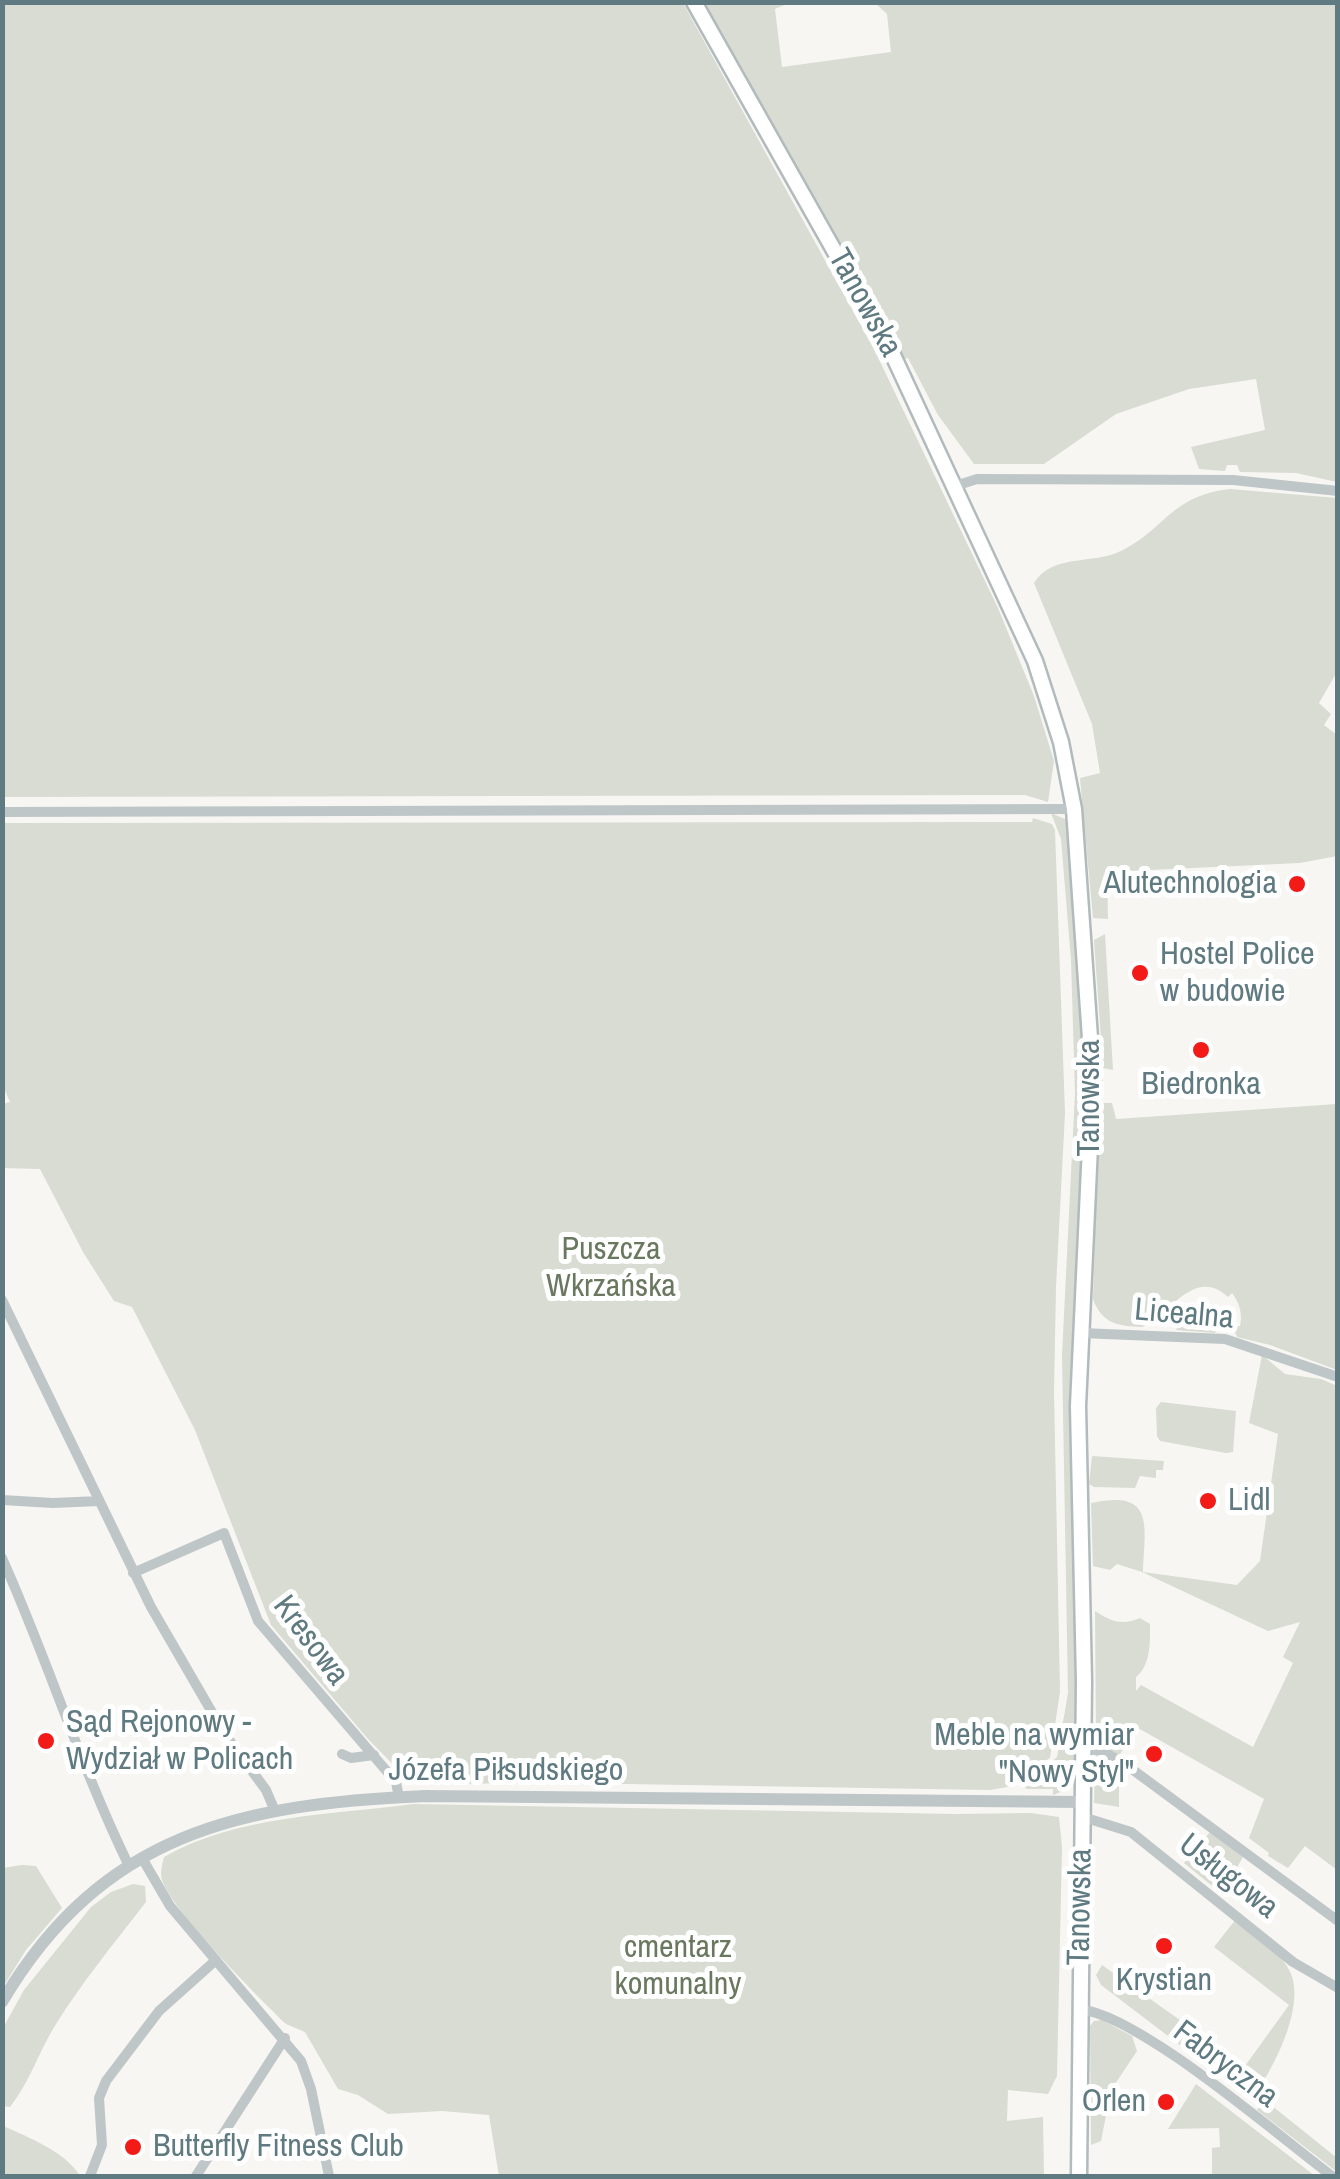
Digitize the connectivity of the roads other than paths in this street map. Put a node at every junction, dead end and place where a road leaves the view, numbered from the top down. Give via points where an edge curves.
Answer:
1 (694, 2) edge
2 (955, 486) junction
3 (1338, 491) edge
4 (1074, 809) junction
5 (2, 812) edge
6 (2, 1300) edge
7 (1082, 1334) junction
8 (1338, 1377) edge
9 (2, 1500) edge
10 (99, 1501) junction
11 (3, 1559) edge
12 (133, 1573) junction
13 (1084, 1747) junction
14 (342, 1754) dead end
15 (374, 1755) junction
16 (399, 1798) junction
17 (1083, 1810) junction
18 (275, 1811) junction
19 (142, 1858) junction
20 (129, 1866) junction
21 (1338, 1922) edge
22 (216, 1960) junction
23 (1338, 1988) edge
24 (2, 2002) edge
25 (1080, 2010) junction
26 (284, 2038) junction
27 (90, 2176) edge
28 (196, 2176) edge
29 (328, 2176) edge
30 (1079, 2176) edge
31 (1332, 2176) edge

1 - 2 main road, Tanowska via 874,318
2 - 3 street via 977,479 1233,480
2 - 4 main road, Tanowska via 1040,674
4 - 5 street
4 - 7 main road, Tanowska via 1093,1081
6 - 10 street
7 - 8 street, Licealna via 1224,1340
7 - 13 main road, Tanowska
9 - 10 street
10 - 12 street
11 - 20 street
12 - 15 street, Kresowa via 224,1533 258,1620
12 - 18 street
13 - 17 main road, Tanowska
13 - 21 street, Usługowa via 1129,1766
14 - 15 street
15 - 16 street, Kresowa via 396,1782
16 - 17 street, Józefa Piłsudskiego
16 - 18 street, Józefa Piłsudskiego
17 - 23 street, Usługowa via 1130,1832 1293,1962
17 - 25 main road, Tanowska
18 - 19 street, Józefa Piłsudskiego via 208,1826
19 - 20 street, Józefa Piłsudskiego
19 - 22 street via 170,1906
20 - 24 street, Józefa Piłsudskiego via 50,1935
22 - 26 street
22 - 27 street via 159,2011 106,2081 99,2098 102,2145
25 - 30 main road, Tanowska
25 - 31 street, Fabryczna via 1148,2038
26 - 28 street
26 - 29 street via 306,2072

